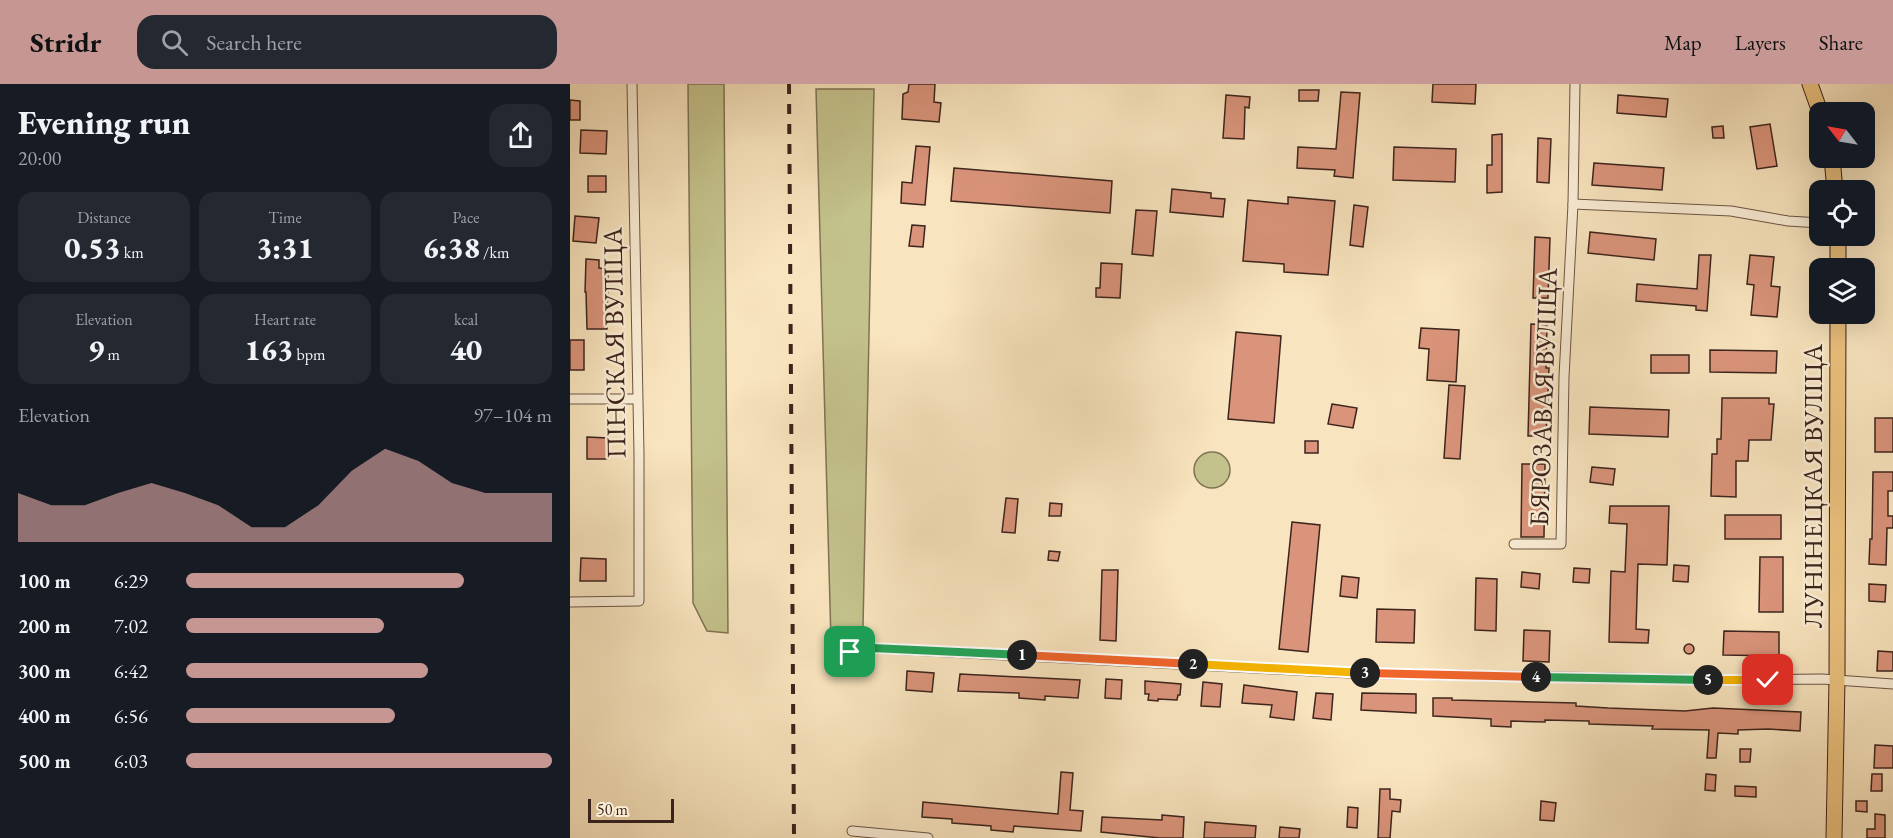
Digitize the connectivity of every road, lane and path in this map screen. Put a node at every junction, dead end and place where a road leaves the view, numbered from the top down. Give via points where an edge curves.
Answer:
1 (632, 84) edge
2 (1575, 84) edge
3 (1810, 84) edge
4 (1816, 102) edge
5 (1573, 204) junction
6 (1809, 222) edge
7 (1838, 324) edge
8 (570, 399) edge
9 (636, 399) junction
10 (1514, 544) dead end
11 (570, 602) edge
12 (850, 652) dead end
13 (1837, 680) junction
14 (1893, 684) edge
15 (852, 831) dead end
16 (928, 838) edge
17 (1834, 838) edge

1 - 9 street, ПІНСКАЯ ВУЛІЦА
2 - 5 street, БЯРОЗАВАЯ ВУЛІЦА
3 - 4 main road
5 - 6 street via 1731,211
5 - 10 street, БЯРОЗАВАЯ ВУЛІЦА via 1561,544
7 - 13 main road, ЛУНІНЕЦКАЯ ВУЛІЦА
8 - 9 street
9 - 11 street, ПІНСКАЯ ВУЛІЦА via 639,601
12 - 13 street via 872,648 1350,673
13 - 14 street
13 - 17 main road, ЛУНІНЕЦКАЯ ВУЛІЦА
15 - 16 street

